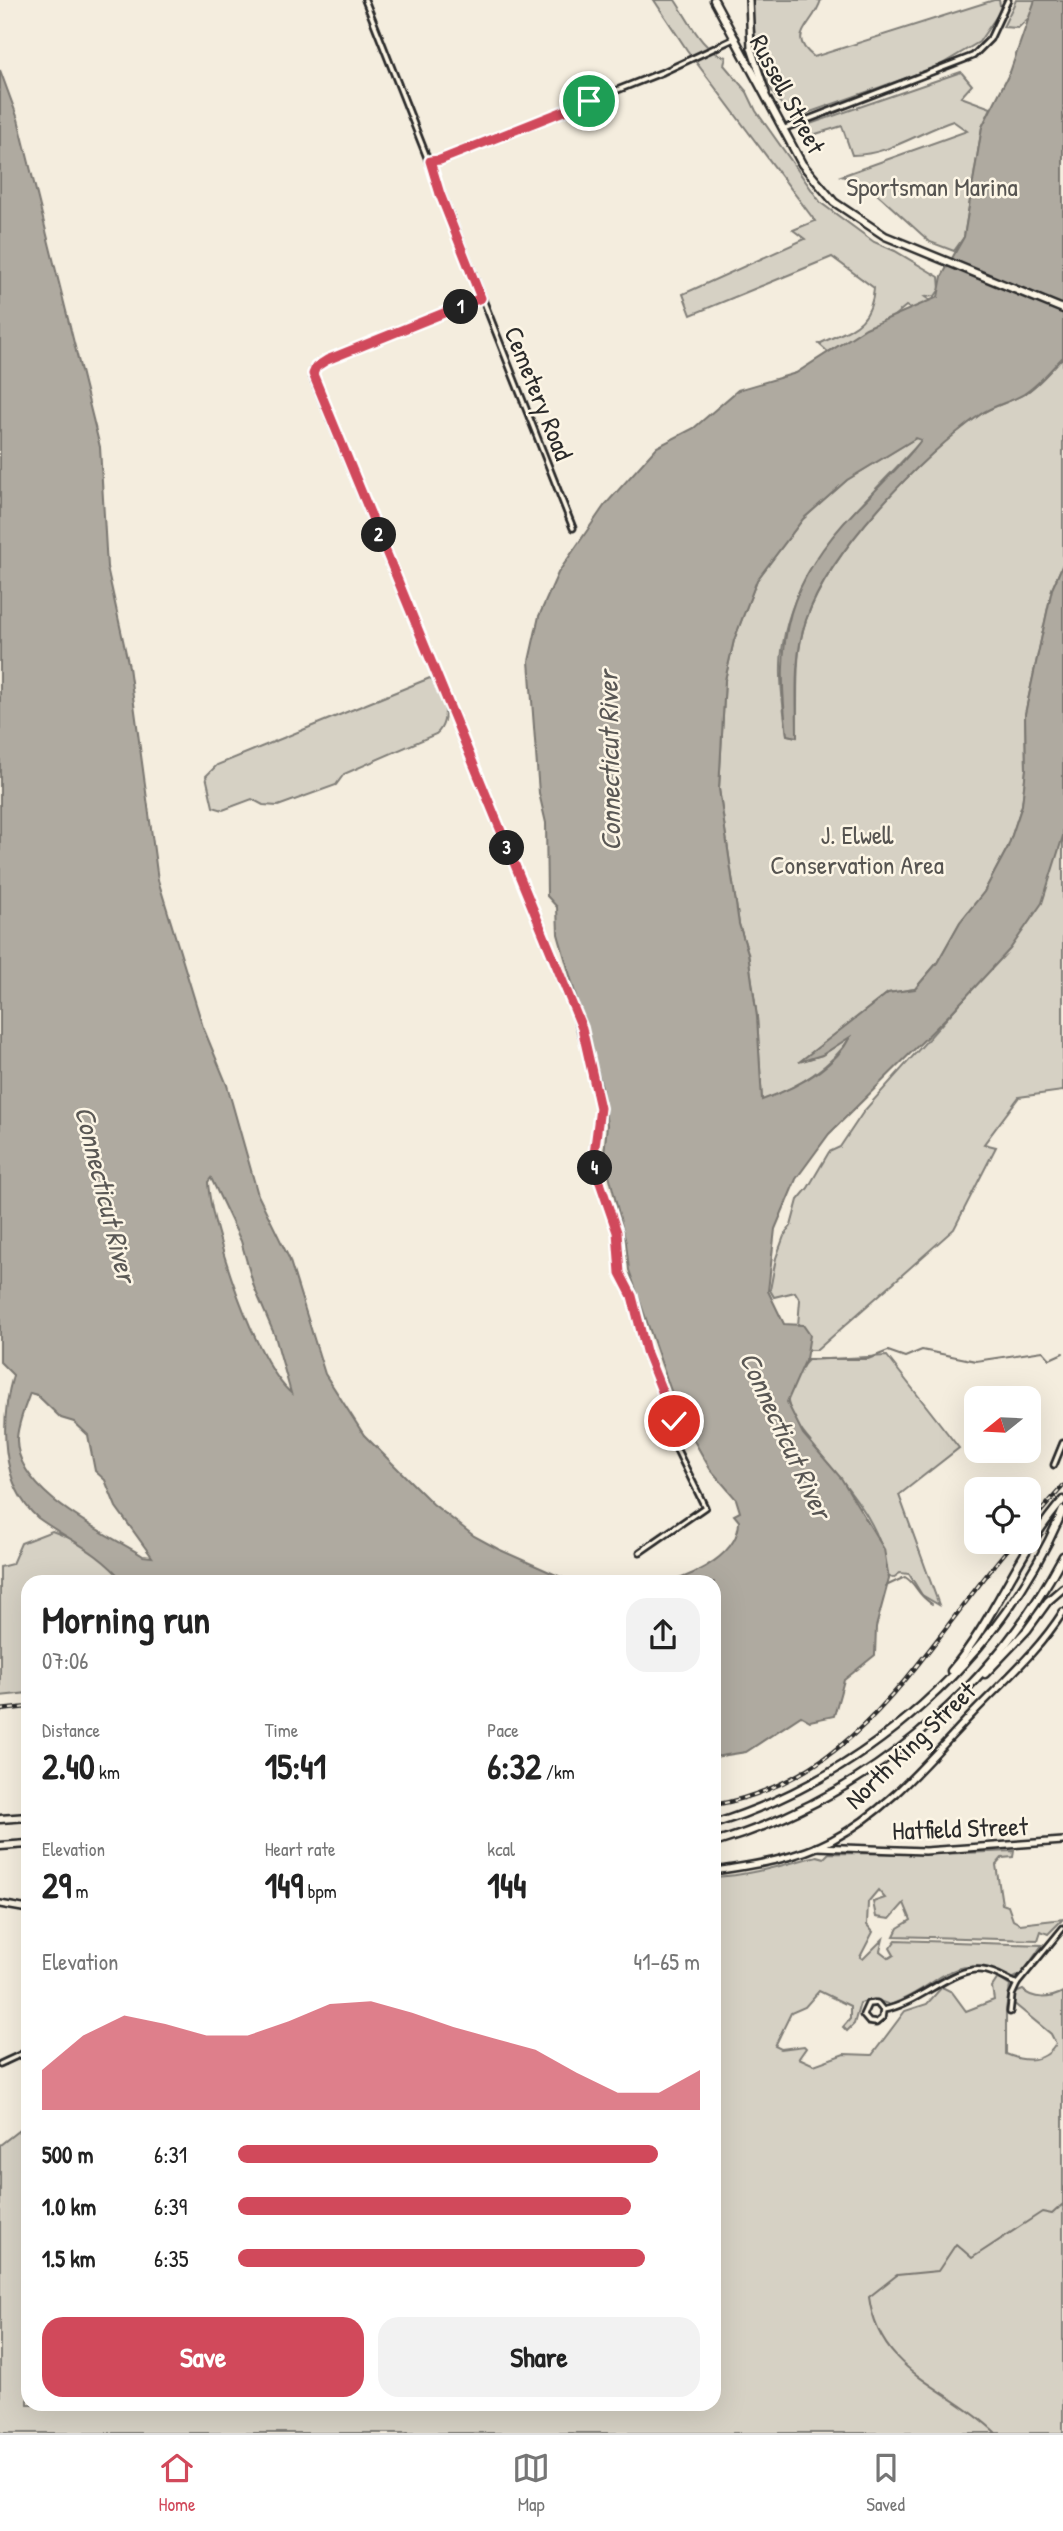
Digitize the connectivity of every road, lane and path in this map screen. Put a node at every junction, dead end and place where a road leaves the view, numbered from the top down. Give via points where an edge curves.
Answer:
1 (365, 0) edge
2 (714, 0) edge
3 (749, 0) edge
4 (1008, 0) edge
5 (736, 38) junction
6 (769, 100) junction
7 (783, 129) junction
8 (430, 161) junction
9 (481, 298) junction
10 (1063, 309) edge
11 (573, 528) dead end
12 (1063, 1443) edge
13 (1054, 1465) dead end
14 (1063, 1500) edge
15 (1063, 1510) edge
16 (640, 1552) dead end
17 (1063, 1556) edge
18 (1062, 1589) edge
19 (1062, 1615) edge
20 (957, 1699) junction
21 (878, 1740) junction
22 (21, 1817) edge
23 (0, 1819) edge
24 (721, 1821) edge
25 (721, 1841) edge
26 (1063, 1841) edge
27 (21, 1844) edge
28 (0, 1846) edge
29 (816, 1847) junction
30 (721, 1870) edge
31 (0, 1904) edge
32 (21, 1908) edge
33 (1063, 1928) edge
34 (1017, 1984) junction
35 (883, 2010) junction
36 (1010, 2012) dead end
37 (21, 2054) edge
38 (0, 2064) edge

1 - 8 street, Cemetery Road
2 - 5 highway, Russell Street
3 - 6 main road via 751,48
4 - 7 street via 990,38 973,56
5 - 6 highway, Russell Street
5 - 8 street via 663,72
6 - 7 highway, Russell Street
7 - 10 highway, Russell Street via 802,164 830,198 865,225
8 - 9 street, Cemetery Road
9 - 11 street, Cemetery Road
9 - 16 street via 327,360 313,374 589,1052 600,1108 593,1162 617,1232 620,1273 673,1415 677,1450 705,1507
12 - 13 street
14 - 21 highway via 1030,1542 963,1657
15 - 21 highway via 1018,1594 975,1651 929,1698
17 - 20 highway via 1020,1624
18 - 20 highway via 1000,1660
19 - 29 main road, North King Street via 890,1798 841,1835
20 - 25 highway via 908,1742 840,1789 782,1819
21 - 24 highway via 801,1788
22 - 23 highway
26 - 29 main road, Hatfield Street via 925,1850
27 - 28 highway
29 - 30 main road, North King Street
31 - 32 main road
33 - 34 street
34 - 35 street via 985,1970 968,1970 917,1999
34 - 36 street
35 - 35 street via 871,2003 863,2015 876,2023
37 - 38 street

